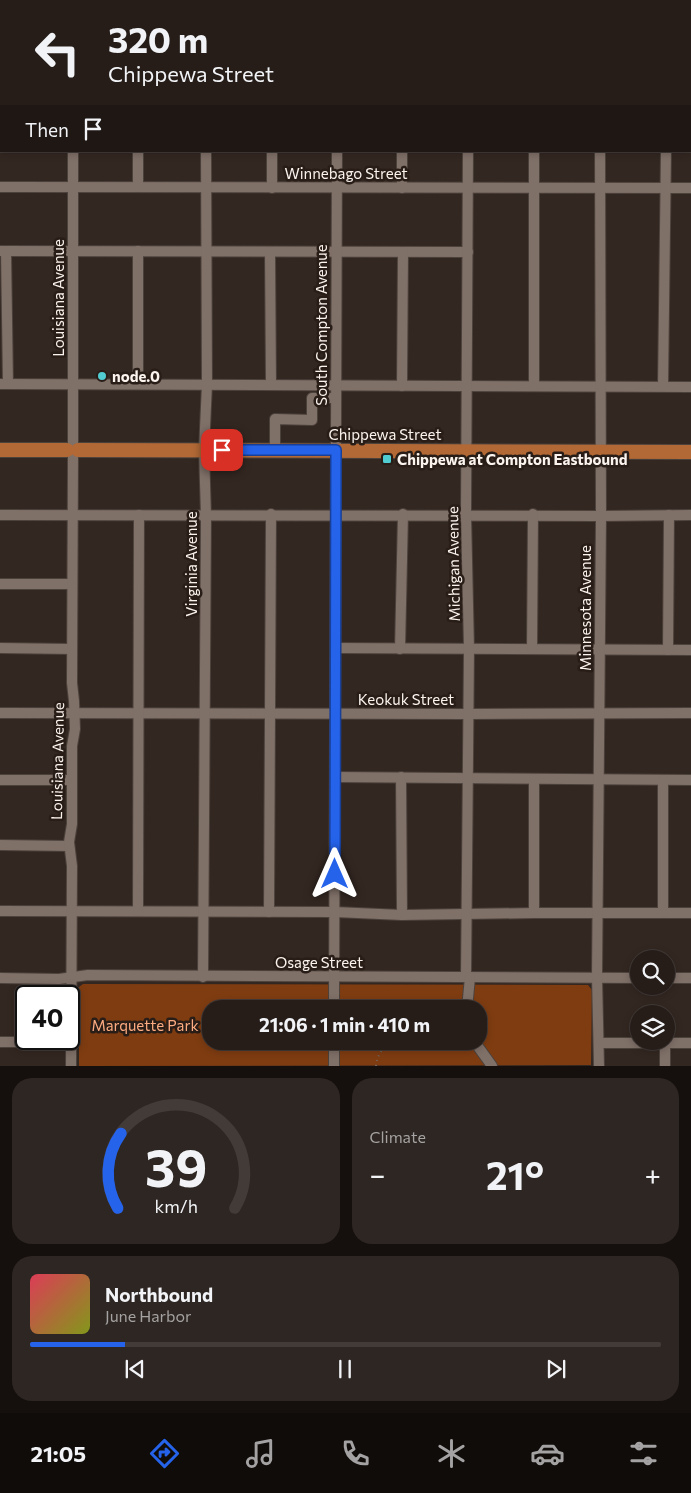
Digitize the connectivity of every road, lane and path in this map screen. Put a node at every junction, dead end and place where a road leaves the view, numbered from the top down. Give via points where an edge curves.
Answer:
1 (74, 152) edge
2 (138, 152) edge
3 (206, 152) edge
4 (272, 152) edge
5 (337, 152) edge
6 (402, 152) edge
7 (468, 152) edge
8 (534, 152) edge
9 (600, 152) edge
10 (666, 152) edge
11 (0, 187) edge
12 (73, 187) junction
13 (336, 187) junction
14 (138, 188) junction
15 (206, 188) junction
16 (272, 188) junction
17 (402, 188) junction
18 (468, 188) junction
19 (534, 188) junction
20 (600, 188) junction
21 (666, 188) junction
22 (691, 188) edge
23 (3, 251) edge
24 (73, 251) junction
25 (138, 251) junction
26 (207, 252) junction
27 (270, 252) junction
28 (336, 252) junction
29 (403, 252) junction
30 (468, 252) junction
31 (4, 384) edge
32 (73, 384) junction
33 (138, 384) junction
34 (207, 384) junction
35 (271, 385) junction
36 (336, 386) junction
37 (402, 386) junction
38 (467, 386) junction
39 (534, 386) junction
40 (600, 386) junction
41 (663, 386) junction
42 (691, 386) edge
43 (336, 398) junction
44 (0, 450) edge
45 (73, 450) junction
46 (204, 450) junction
47 (275, 450) junction
48 (336, 450) junction
49 (467, 450) junction
50 (600, 451) junction
51 (691, 452) edge
52 (271, 514) junction
53 (403, 514) junction
54 (466, 514) junction
55 (533, 514) junction
56 (691, 514) edge
57 (0, 515) edge
58 (72, 515) junction
59 (139, 515) junction
60 (336, 515) junction
61 (669, 515) junction
62 (206, 516) junction
63 (600, 516) junction
64 (0, 584) edge
65 (72, 584) junction
66 (0, 648) edge
67 (336, 648) junction
68 (72, 649) junction
69 (400, 649) junction
70 (469, 649) junction
71 (532, 650) junction
72 (600, 650) junction
73 (668, 650) junction
74 (691, 650) edge
75 (0, 713) edge
76 (74, 713) junction
77 (205, 713) junction
78 (270, 713) junction
79 (691, 713) edge
80 (138, 714) junction
81 (335, 714) junction
82 (468, 714) junction
83 (599, 714) junction
84 (336, 777) junction
85 (402, 778) junction
86 (468, 778) junction
87 (534, 779) junction
88 (599, 779) junction
89 (0, 780) edge
90 (72, 780) junction
91 (663, 780) junction
92 (691, 780) edge
93 (0, 845) edge
94 (69, 846) junction
95 (0, 911) edge
96 (72, 912) junction
97 (138, 912) junction
98 (204, 912) junction
99 (269, 912) junction
100 (335, 912) junction
101 (534, 912) junction
102 (599, 913) junction
103 (663, 913) junction
104 (691, 913) edge
105 (467, 914) junction
106 (402, 915) junction
107 (334, 976) junction
108 (72, 977) junction
109 (203, 977) junction
110 (468, 977) junction
111 (598, 977) junction
112 (0, 978) edge
113 (630, 978) edge
114 (675, 978) edge
115 (691, 978) edge
116 (72, 985) edge
117 (334, 1000) edge
118 (467, 1000) edge
119 (0, 1042) edge
120 (15, 1042) edge
121 (675, 1042) edge
122 (599, 1043) junction
123 (630, 1043) edge
124 (691, 1043) edge
125 (71, 1050) edge
126 (334, 1050) edge
127 (382, 1050) edge
128 (480, 1050) edge
129 (665, 1050) edge
130 (71, 1066) edge
131 (334, 1066) edge
132 (376, 1066) edge
133 (492, 1066) edge
134 (599, 1066) edge
135 (664, 1066) edge

1 - 12 street, Louisiana Avenue
2 - 14 street
3 - 15 street, Virginia Avenue
4 - 16 street
5 - 13 street, South Compton Avenue
6 - 17 street
7 - 18 street, Michigan Avenue
8 - 19 street
9 - 20 street, Minnesota Avenue
10 - 21 street
11 - 12 street, Winnebago Street
12 - 14 street, Winnebago Street
12 - 24 street, Louisiana Avenue
13 - 16 street, Winnebago Street
13 - 17 street, Winnebago Street
13 - 28 street, South Compton Avenue
14 - 15 street, Winnebago Street
15 - 16 street, Winnebago Street
15 - 26 street, Virginia Avenue
17 - 18 street, Winnebago Street
18 - 19 street, Winnebago Street
18 - 30 street, Michigan Avenue
19 - 20 street, Winnebago Street
19 - 39 street
20 - 21 street, Winnebago Street
20 - 40 street, Minnesota Avenue
21 - 22 street, Winnebago Street
21 - 41 street
23 - 24 street
23 - 31 street
24 - 25 street
24 - 32 street, Louisiana Avenue
25 - 26 street
25 - 33 street
26 - 27 street
26 - 34 street, Virginia Avenue
27 - 28 street
27 - 35 street
28 - 29 street
28 - 36 street, South Compton Avenue
29 - 30 street
29 - 37 street
30 - 38 street, Michigan Avenue
31 - 32 street
32 - 33 street
32 - 45 street, Louisiana Avenue
33 - 34 street
34 - 35 street
34 - 46 street, Virginia Avenue
35 - 36 street
36 - 37 street
36 - 43 street, South Compton Avenue
37 - 38 street
38 - 39 street
38 - 49 street, Michigan Avenue
39 - 40 street
40 - 41 street
40 - 50 street, Minnesota Avenue
41 - 42 street
43 - 47 street via 312,398 312,420 275,419
43 - 48 street, South Compton Avenue
44 - 45 main road, Chippewa Street
45 - 46 main road, Chippewa Street
45 - 58 street, Louisiana Avenue
46 - 47 main road, Chippewa Street
46 - 62 street, Virginia Avenue
47 - 48 main road, Chippewa Street
48 - 49 main road, Chippewa Street
48 - 60 street, South Compton Avenue
49 - 50 main road, Chippewa Street
49 - 54 street, Michigan Avenue
50 - 51 main road, Chippewa Street
50 - 63 street, Minnesota Avenue
52 - 60 street
52 - 62 street
52 - 78 street
53 - 54 street
53 - 60 street
53 - 69 street
54 - 55 street
54 - 70 street, Michigan Avenue
55 - 63 street
55 - 71 street
56 - 61 street
57 - 58 street
58 - 59 street
58 - 65 street, Louisiana Avenue
59 - 62 street
59 - 80 street
60 - 67 street, South Compton Avenue
61 - 63 street
61 - 73 street
62 - 77 street, Virginia Avenue
63 - 72 street, Minnesota Avenue
64 - 65 street
65 - 68 street, Louisiana Avenue
66 - 68 street
67 - 69 street
67 - 81 street, South Compton Avenue
68 - 76 street, Louisiana Avenue
69 - 70 street
70 - 71 street
70 - 82 street, Michigan Avenue
71 - 72 street
72 - 73 street
72 - 83 street, Minnesota Avenue
73 - 74 street
75 - 76 street, Keokuk Street
76 - 80 street, Keokuk Street
76 - 90 street, Louisiana Avenue
77 - 78 street, Keokuk Street
77 - 80 street, Keokuk Street
77 - 98 street, Virginia Avenue
78 - 81 street, Keokuk Street
78 - 99 street
79 - 83 street, Keokuk Street
80 - 97 street
81 - 82 street, Keokuk Street
81 - 84 street, South Compton Avenue
82 - 83 street, Keokuk Street
82 - 86 street, Michigan Avenue
83 - 88 street, Minnesota Avenue
84 - 85 street
84 - 100 street, South Compton Avenue
85 - 86 street
85 - 106 street
86 - 87 street
86 - 105 street, Michigan Avenue
87 - 88 street
87 - 101 street
88 - 91 street
88 - 102 street, Minnesota Avenue
89 - 90 street
90 - 94 street, Louisiana Avenue
91 - 92 street
91 - 103 street
93 - 94 street
94 - 96 street, Louisiana Avenue
95 - 96 street
96 - 97 street
96 - 108 street, Louisiana Avenue
97 - 98 street
98 - 99 street
98 - 109 street, Virginia Avenue
99 - 100 street
100 - 106 street
100 - 107 street, South Compton Avenue
101 - 102 street
101 - 105 street
102 - 103 street
102 - 111 street, Minnesota Avenue
103 - 104 street
105 - 106 street
105 - 110 street, Michigan Avenue
107 - 109 street, Osage Street
107 - 110 street, Osage Street
107 - 117 street, South Compton Avenue
108 - 109 street, Osage Street
108 - 112 street, Osage Street
108 - 116 street, Louisiana Avenue
110 - 111 street, Osage Street
110 - 118 street, Michigan Avenue
111 - 113 street, Osage Street
111 - 122 street, Minnesota Avenue
114 - 115 street
119 - 120 street
121 - 124 street
122 - 123 street
122 - 134 street, Minnesota Avenue
125 - 130 street, Louisiana Avenue
126 - 131 street
127 - 132 path
128 - 133 street
129 - 135 street

